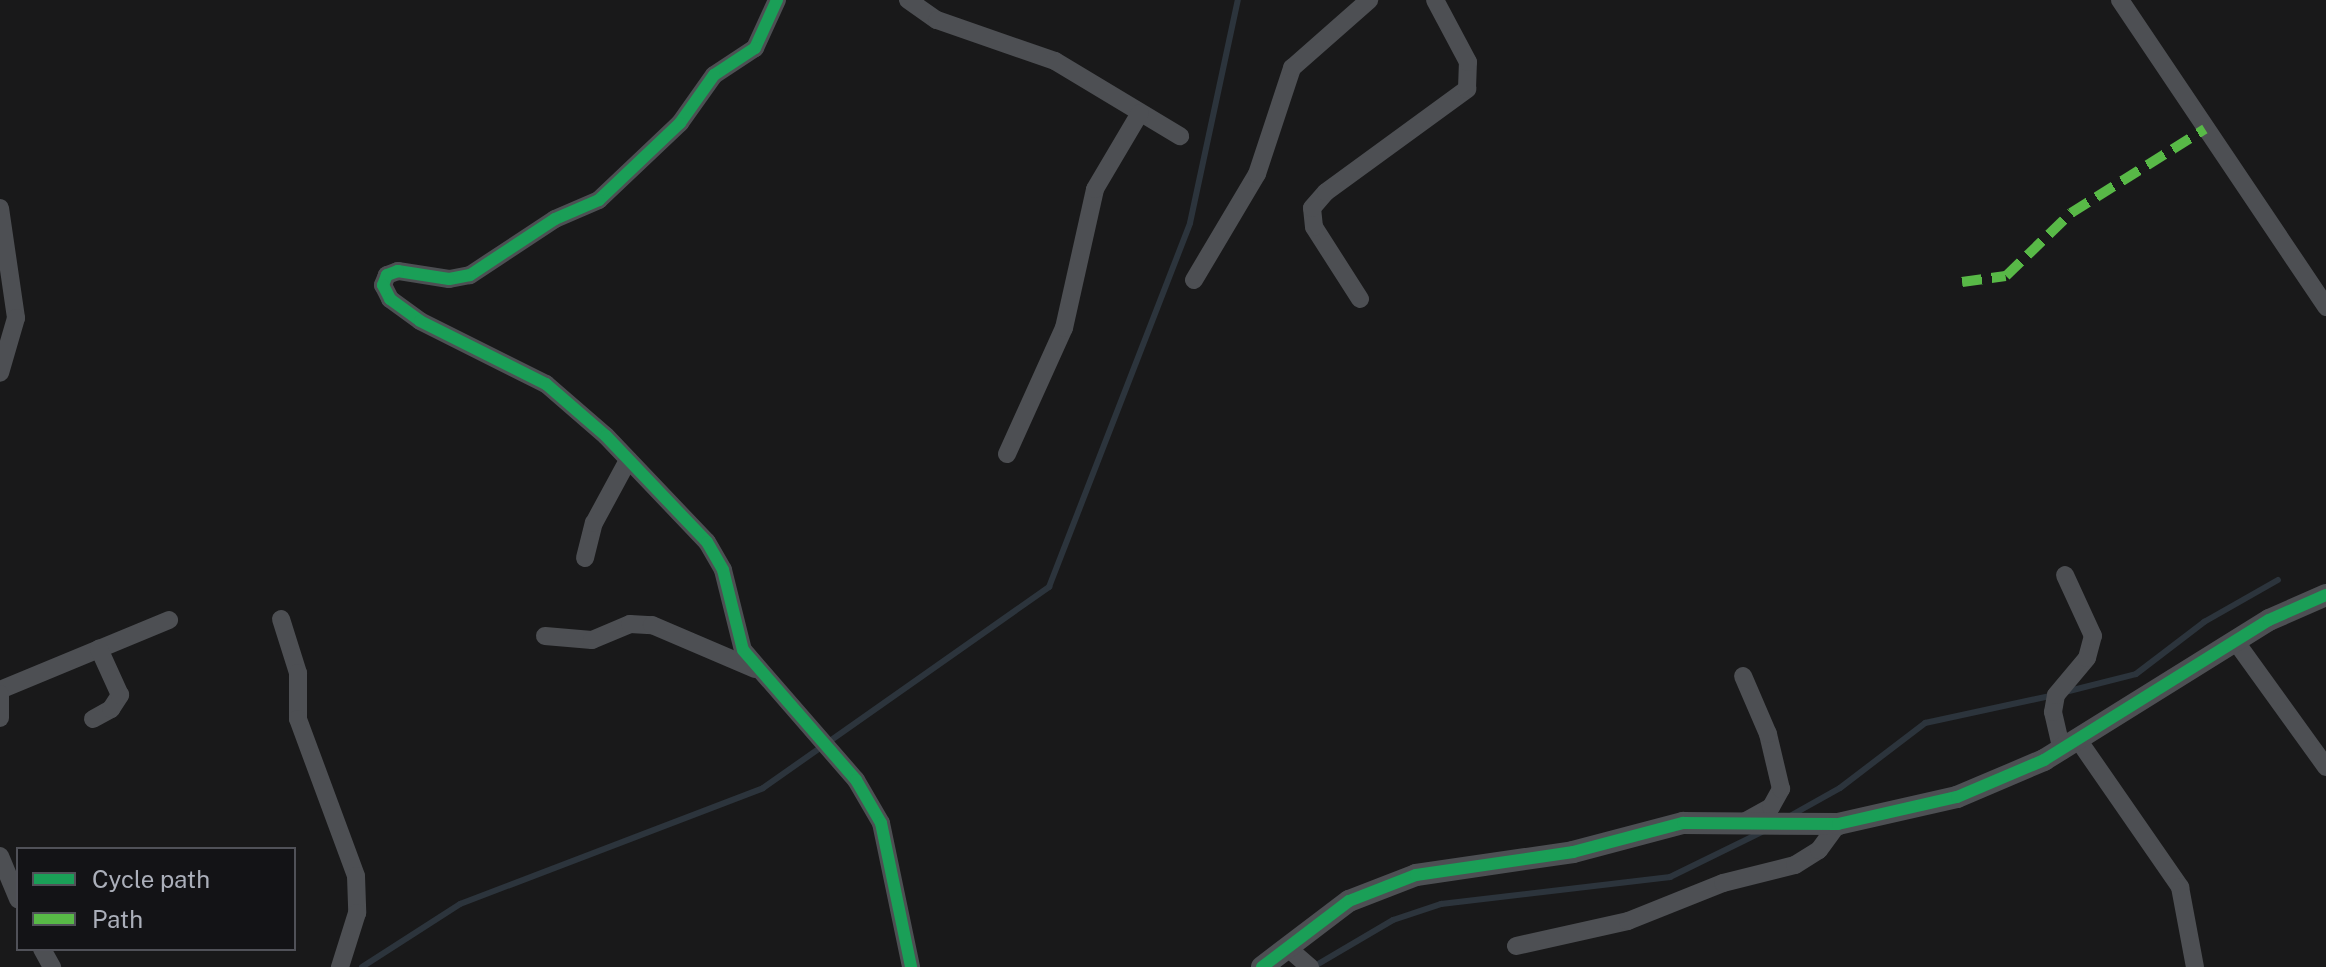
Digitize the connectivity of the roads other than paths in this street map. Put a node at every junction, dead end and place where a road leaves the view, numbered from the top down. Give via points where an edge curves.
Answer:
1 (777, 0) edge
2 (908, 0) edge
3 (1369, 0) edge
4 (1435, 0) edge
5 (2120, 0) edge
6 (1140, 113) junction
7 (1180, 136) dead end
8 (0, 208) edge
9 (1194, 280) dead end
10 (1360, 299) dead end
11 (2326, 307) edge
12 (0, 373) edge
13 (1007, 454) dead end
14 (628, 460) junction
15 (585, 558) dead end
16 (2065, 575) dead end
17 (2326, 595) edge
18 (281, 619) dead end
19 (169, 620) dead end
20 (545, 636) dead end
21 (2236, 642) junction
22 (99, 649) junction
23 (758, 670) junction
24 (1743, 676) dead end
25 (0, 692) edge
26 (0, 718) edge
27 (93, 719) dead end
28 (2071, 746) junction
29 (2326, 767) edge
30 (1742, 823) junction
31 (1838, 824) junction
32 (0, 856) edge
33 (16, 894) edge
34 (1516, 946) dead end
35 (1289, 949) junction
36 (340, 967) edge
37 (911, 967) edge
38 (1262, 967) edge
39 (1310, 967) edge
40 (2195, 967) edge

1 - 14 street via 755,48 714,75 680,123 599,200 555,219 470,275 449,279 398,271 384,279 385,291 400,308 546,384
2 - 6 street via 937,20 1055,61
3 - 9 street via 1292,68 1257,174
4 - 10 street via 1468,62 1467,89 1326,192 1312,208 1314,227
5 - 11 street
6 - 7 street
6 - 13 street via 1095,189 1064,328
8 - 12 street via 16,318
14 - 15 street via 594,523
14 - 23 street via 718,556 737,636
16 - 28 street via 2093,636 2087,658 2056,695 2053,712
17 - 21 street via 2282,613
18 - 36 street via 298,673 298,719 356,876 357,913
19 - 22 street
20 - 23 street via 592,640 630,624 652,625
21 - 28 street
21 - 29 street
22 - 25 street
22 - 27 street via 120,695 111,709
23 - 37 street via 827,744 881,823
24 - 30 street via 1768,734 1781,789 1771,807
25 - 26 street
28 - 31 street via 1957,797
28 - 40 street via 2180,887
30 - 31 street
30 - 35 street via 1683,823 1573,852 1416,875 1349,901
31 - 34 street via 1819,850 1795,865 1723,883 1628,921
32 - 33 street
35 - 38 street
35 - 39 street

